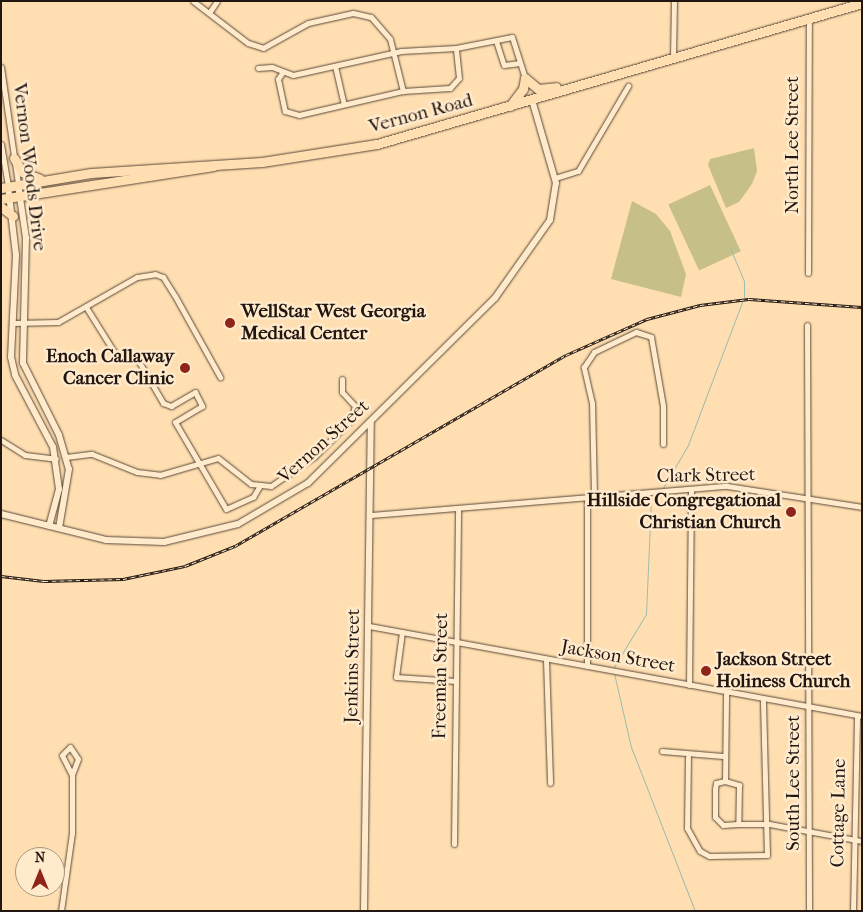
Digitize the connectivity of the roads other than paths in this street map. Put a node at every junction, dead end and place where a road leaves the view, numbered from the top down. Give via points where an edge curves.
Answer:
1 (193, 1) edge
2 (217, 1) edge
3 (674, 1) edge
4 (862, 3) edge
5 (208, 13) junction
6 (810, 17) junction
7 (496, 41) junction
8 (456, 48) junction
9 (394, 53) junction
10 (673, 58) junction
11 (520, 63) junction
12 (335, 66) junction
13 (1, 67) edge
14 (258, 68) dead end
15 (282, 73) junction
16 (525, 78) junction
17 (581, 85) junction
18 (628, 86) dead end
19 (402, 91) junction
20 (532, 100) junction
21 (344, 104) junction
22 (510, 106) junction
23 (1, 144) edge
24 (14, 158) junction
25 (214, 166) junction
26 (554, 178) junction
27 (42, 180) junction
28 (9, 186) edge
29 (20, 194) junction
30 (6, 198) edge
31 (1, 207) edge
32 (13, 216) junction
33 (808, 273) dead end
34 (86, 307) junction
35 (12, 323) junction
36 (23, 323) junction
37 (807, 325) dead end
38 (220, 377) dead end
39 (342, 379) dead end
40 (371, 422) junction
41 (1, 440) edge
42 (663, 444) dead end
43 (66, 457) junction
44 (56, 459) junction
45 (198, 462) junction
46 (258, 487) junction
47 (691, 489) junction
48 (594, 496) junction
49 (810, 496) junction
50 (587, 497) junction
51 (862, 507) edge
52 (458, 509) junction
53 (1, 514) edge
54 (370, 514) junction
55 (48, 526) junction
56 (59, 528) junction
57 (369, 626) junction
58 (402, 632) junction
59 (457, 643) junction
60 (546, 660) junction
61 (586, 666) junction
62 (456, 681) junction
63 (689, 685) junction
64 (726, 693) junction
65 (762, 699) junction
66 (810, 707) junction
67 (860, 716) edge
68 (662, 751) dead end
69 (723, 756) junction
70 (688, 757) junction
71 (72, 774) junction
72 (725, 781) junction
73 (550, 783) dead end
74 (738, 824) junction
75 (769, 824) junction
76 (810, 833) junction
77 (853, 839) junction
78 (862, 841) edge
79 (454, 844) dead end
80 (60, 911) edge
81 (364, 911) edge
82 (809, 911) edge
83 (853, 911) edge

1 - 5 street
2 - 5 street
3 - 10 street
4 - 6 main road
5 - 9 street via 248,44 263,48 308,23 353,13 371,16 383,26
6 - 10 main road
6 - 33 street, North Lee Street
7 - 8 street
7 - 11 street via 504,64
7 - 11 street via 512,37
8 - 9 street
8 - 19 street via 457,85
9 - 12 street
9 - 19 street
10 - 17 main road, Vernon Road
11 - 16 street
12 - 15 street via 293,76
12 - 21 street
13 - 24 street, Vernon Woods Drive
14 - 15 street via 272,67
15 - 21 street via 278,80 285,112 290,116
16 - 17 main road via 538,89
16 - 22 main road via 519,97
17 - 20 main road, Vernon Road
18 - 26 street via 578,171
19 - 21 street
20 - 22 main road, Vernon Road
20 - 26 street, Vernon Street
22 - 25 main road, Vernon Road via 377,144
23 - 28 street, Vernon Woods Drive
24 - 27 main road via 22,172
24 - 28 street, Vernon Woods Drive
25 - 27 main road, Vernon Road via 188,164
25 - 29 main road, Vernon Road via 198,172
26 - 40 street, Vernon Street via 552,214 506,285
27 - 28 main road, Vernon Road
28 - 29 street, Vernon Woods Drive
28 - 30 street, Vernon Woods Drive
29 - 30 main road, Vernon Road
29 - 36 street, Vernon Woods Drive via 26,259
30 - 32 street, Vernon Woods Drive
31 - 32 main road
32 - 35 street, Vernon Woods Drive
34 - 36 street via 58,322
34 - 38 street via 144,274 163,277
34 - 45 street via 116,355 121,359 135,354 163,403 171,406 195,392 202,406 175,422
35 - 36 street
35 - 44 street, Vernon Woods Drive via 15,375
36 - 43 street, Vernon Woods Drive via 24,368
37 - 49 street, South Lee Street
39 - 46 street via 342,392 355,406 351,420 293,473 275,485
40 - 54 street, Jenkins Street
40 - 56 street, Vernon Street via 297,492 225,528 188,539 141,543
41 - 44 street via 25,455
42 - 48 street via 664,406 652,337 636,332 594,352 584,367 592,403
43 - 44 street
43 - 45 street via 92,454 137,472 160,475
43 - 56 street, Vernon Woods Drive via 69,487
44 - 55 street, Vernon Woods Drive via 59,489
45 - 46 street via 224,459
45 - 46 street via 226,508 253,497
47 - 48 street, Clark Street
47 - 49 street, Clark Street via 751,488
47 - 63 street
48 - 50 street, Clark Street
49 - 51 street, Clark Street
49 - 66 street, South Lee Street
50 - 52 street, Clark Street
50 - 61 street
52 - 54 street, Clark Street
52 - 59 street, Freeman Street
53 - 55 street, Vernon Street
54 - 57 street, Jenkins Street
55 - 56 street, Vernon Street
57 - 58 street, Jackson Street
57 - 81 street, Jenkins Street
58 - 59 street, Jackson Street
58 - 62 street via 396,677
59 - 60 street, Jackson Street
59 - 62 street, Freeman Street
60 - 61 street, Jackson Street
60 - 73 street
61 - 63 street, Jackson Street
62 - 79 street, Freeman Street
63 - 64 street, Jackson Street
64 - 65 street, Jackson Street
64 - 69 street
65 - 66 street, Jackson Street
65 - 75 street
66 - 67 street, Jackson Street
66 - 76 street, South Lee Street
67 - 77 street, Cottage Lane
68 - 70 street
69 - 70 street
69 - 72 street
70 - 75 street via 687,828 700,851 709,856 767,855
71 - 71 street via 62,755 70,747 78,759
71 - 80 street via 72,833
72 - 74 street via 739,785
72 - 74 street via 716,783 715,818 723,825
74 - 75 street
75 - 76 street
76 - 77 street
76 - 82 street, South Lee Street
77 - 78 street
77 - 83 street, Cottage Lane

